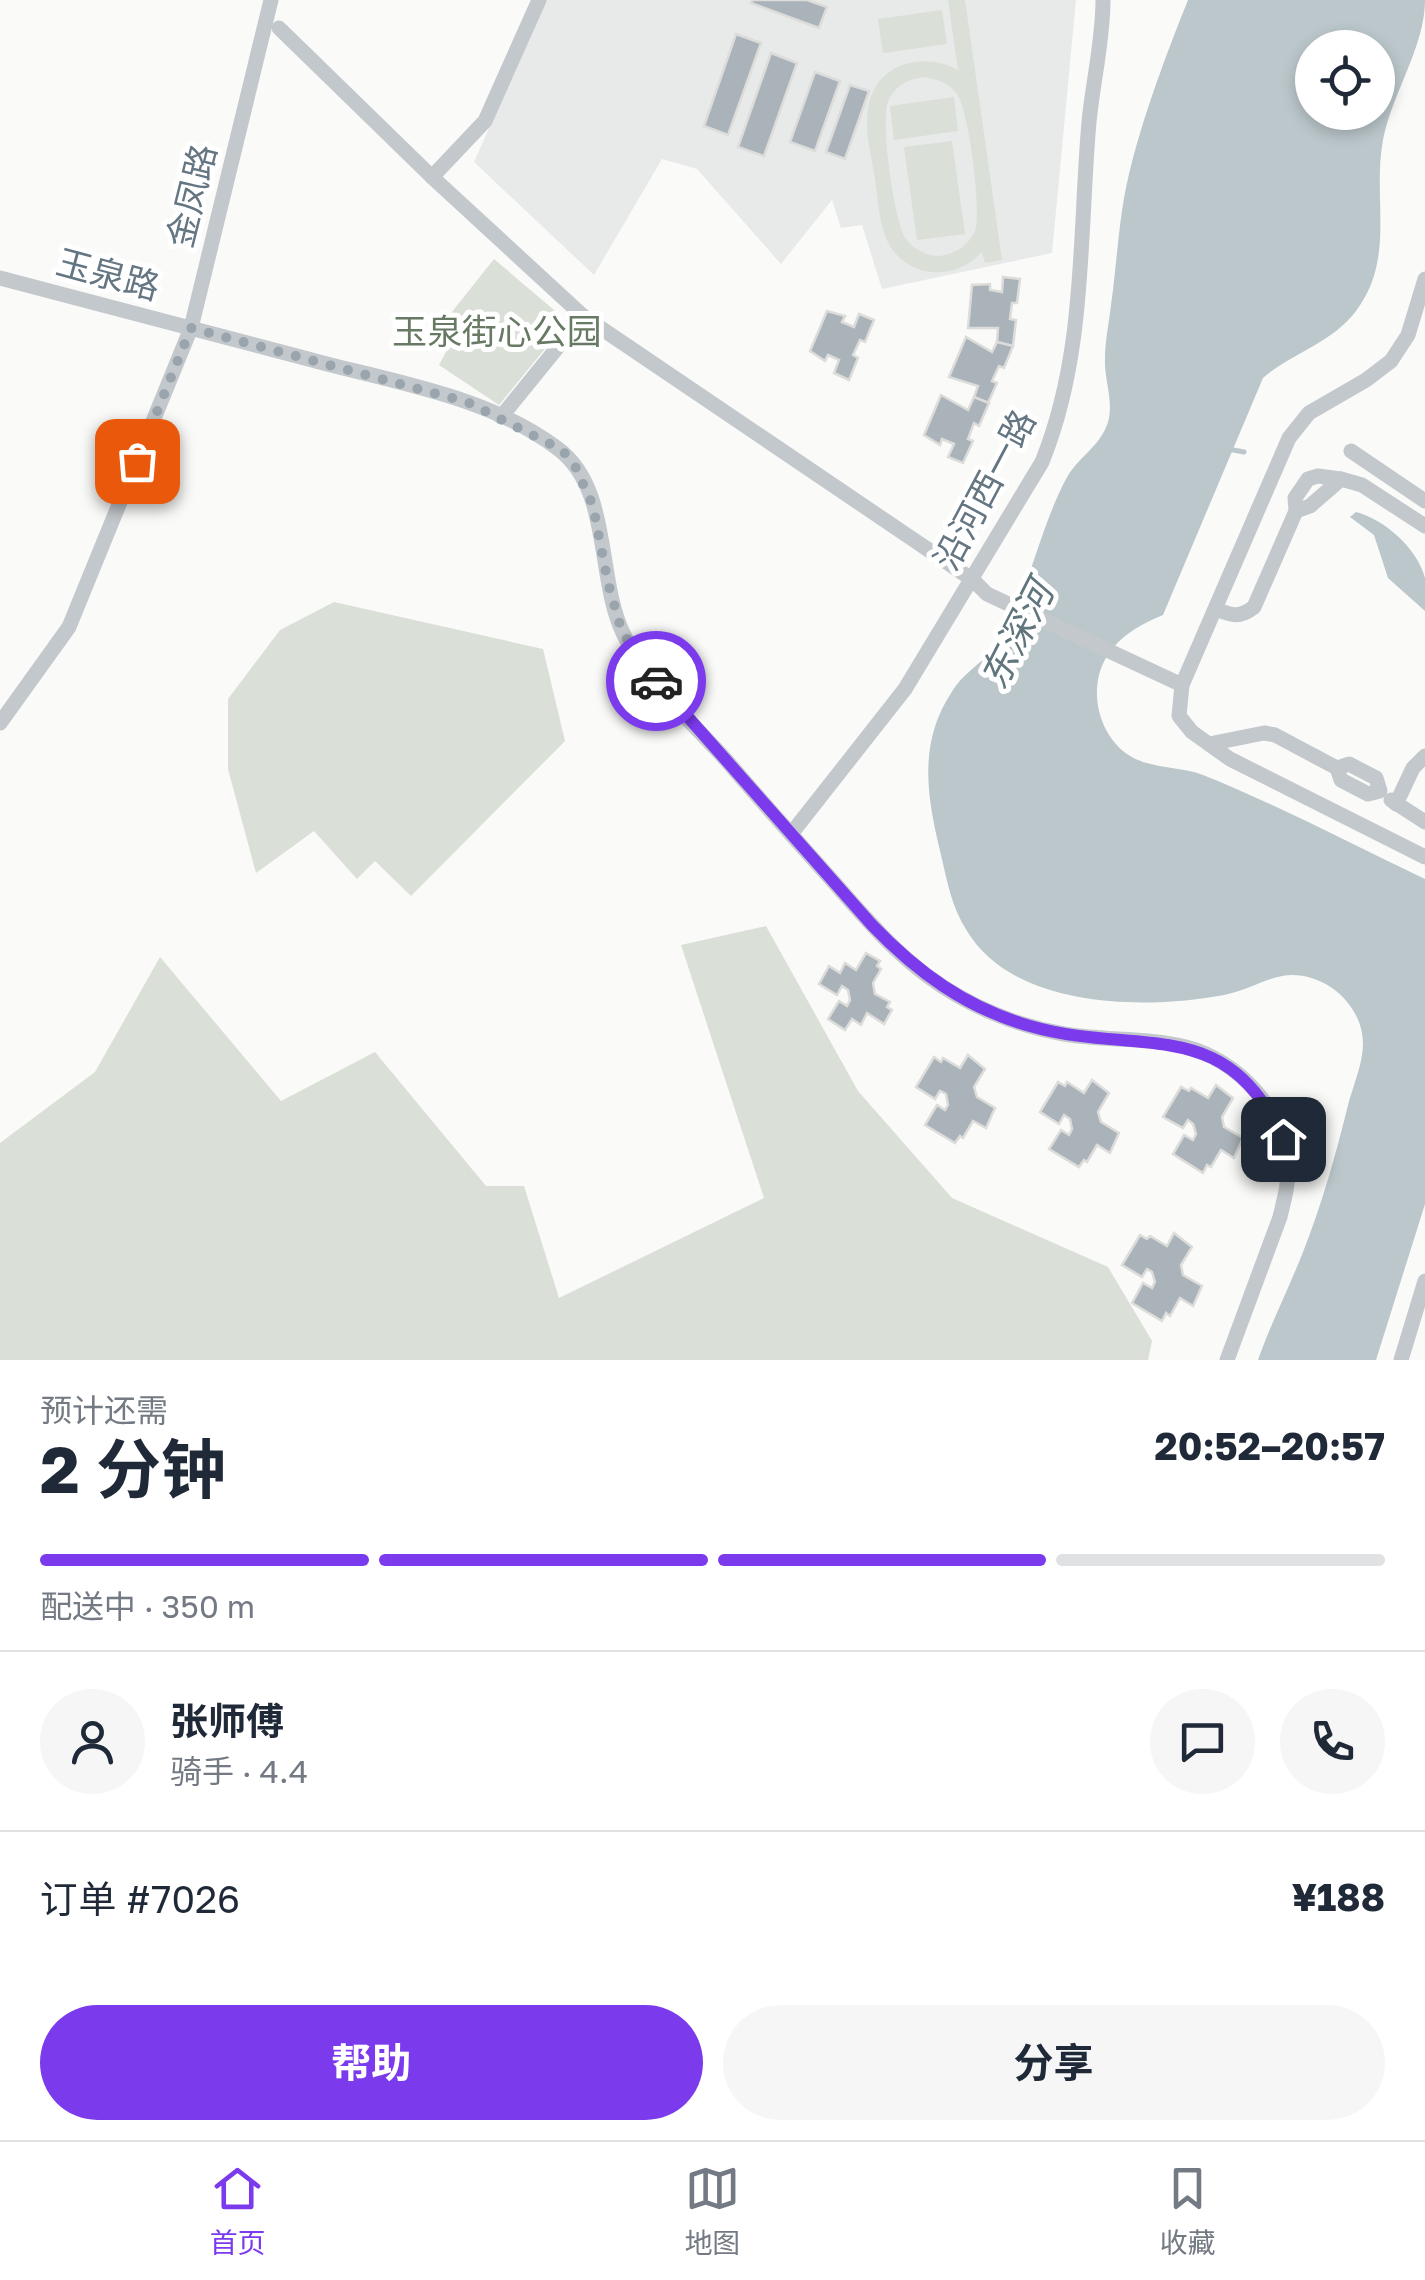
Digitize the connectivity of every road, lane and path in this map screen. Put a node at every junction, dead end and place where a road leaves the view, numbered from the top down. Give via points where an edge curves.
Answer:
1 (271, 0) edge
2 (539, 0) edge
3 (1103, 0) edge
4 (279, 28) dead end
5 (432, 177) junction
6 (0, 278) edge
7 (1425, 280) edge
8 (582, 316) junction
9 (191, 328) junction
10 (500, 417) junction
11 (1351, 451) dead end
12 (1425, 501) edge
13 (1425, 526) edge
14 (972, 580) junction
15 (1216, 609) junction
16 (1182, 685) junction
17 (0, 723) edge
18 (1208, 744) junction
19 (1425, 756) edge
20 (1396, 804) junction
21 (1425, 822) edge
22 (790, 834) junction
23 (1425, 857) edge
24 (1425, 1280) edge
25 (1226, 1360) edge
26 (1400, 1360) edge

1 - 9 street, 金凤路
2 - 5 street via 485,121
3 - 14 street, 沿河西一路 via 1064,402 1042,462
4 - 5 street
5 - 8 street
6 - 9 street, 玉泉路
7 - 15 street via 1408,335 1391,361 1309,413 1289,438
8 - 10 street
8 - 14 street
9 - 10 street, 玉泉路 via 432,392
9 - 17 street, 金凤路 via 69,627
10 - 22 street, 玉泉路 via 562,450 575,466 593,506 614,609 632,650
11 - 12 street
13 - 15 street via 1362,485 1341,480 1296,511 1254,607 1232,616
14 - 16 street via 987,594
14 - 22 street, 沿河西一路 via 905,689
15 - 16 street
16 - 18 street via 1179,716
18 - 20 street via 1275,735 1336,768 1341,780 1368,794 1380,791
18 - 23 street
19 - 20 street
20 - 21 street
22 - 25 street, 玉泉路 via 901,956 957,996 1062,1034 1189,1048 1240,1074 1257,1094 1283,1139 1286,1192
24 - 26 street

